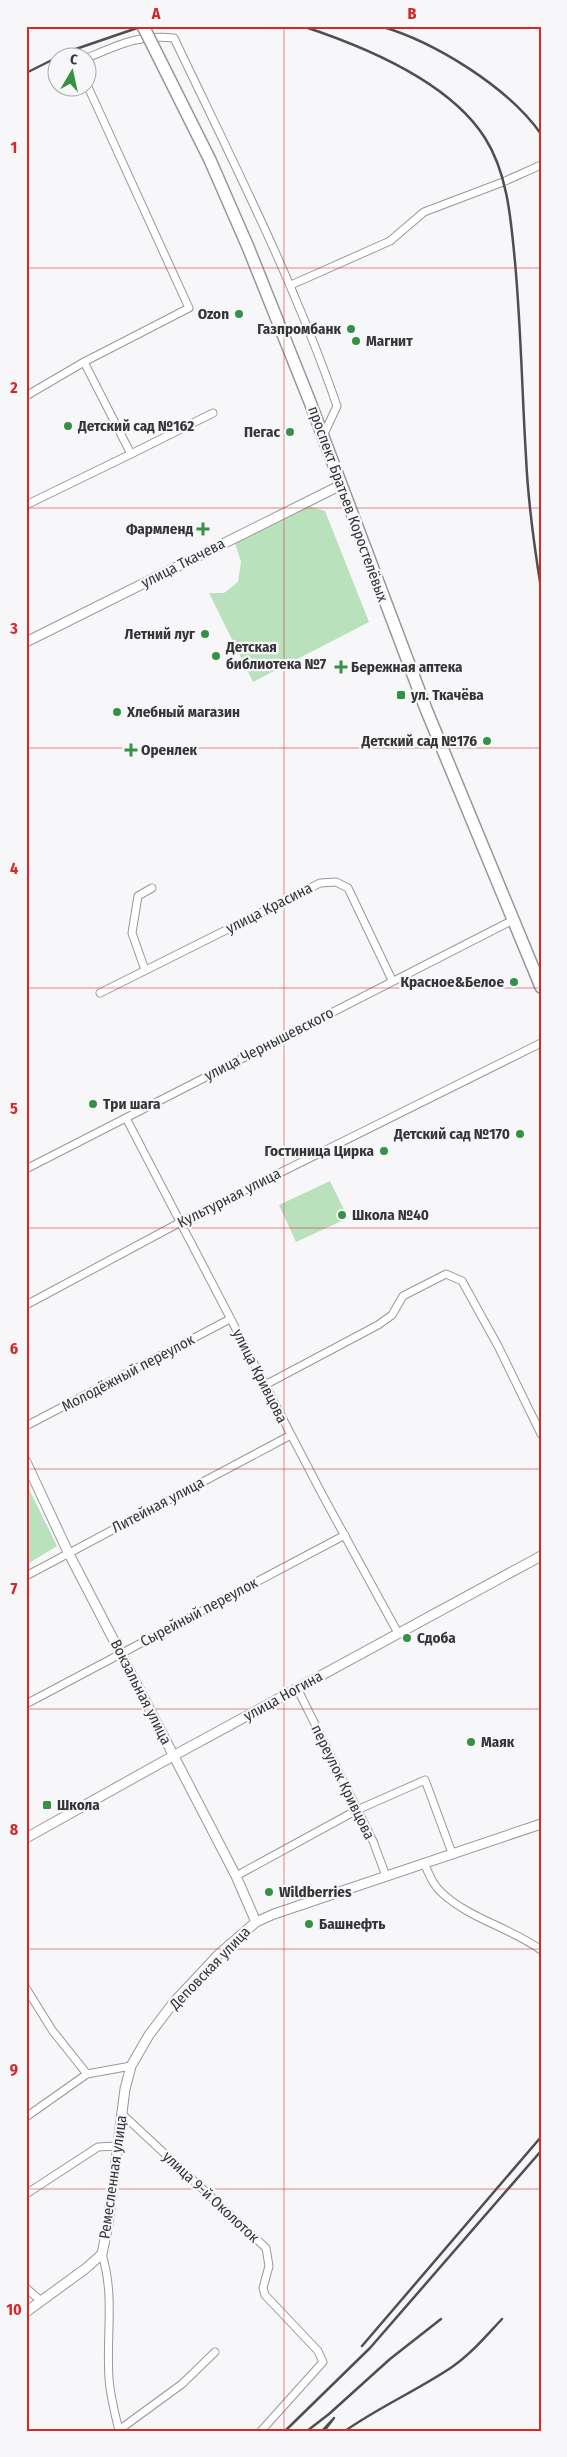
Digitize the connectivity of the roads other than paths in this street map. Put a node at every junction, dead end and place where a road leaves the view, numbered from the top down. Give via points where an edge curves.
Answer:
1 (143, 26) edge
2 (98, 54) edge
3 (93, 98) edge
4 (541, 165) edge
5 (291, 285) junction
6 (84, 362) junction
7 (26, 396) edge
8 (213, 413) dead end
9 (323, 436) junction
10 (131, 454) junction
11 (341, 485) junction
12 (26, 505) edge
13 (26, 642) edge
14 (152, 888) dead end
15 (512, 920) junction
16 (145, 970) junction
17 (392, 980) junction
18 (541, 987) edge
19 (100, 993) dead end
20 (541, 1043) edge
21 (126, 1118) junction
22 (26, 1169) edge
23 (179, 1223) junction
24 (26, 1304) edge
25 (230, 1319) junction
26 (265, 1385) junction
27 (26, 1426) edge
28 (290, 1434) junction
29 (541, 1434) edge
30 (26, 1462) edge
31 (345, 1535) junction
32 (68, 1552) junction
33 (541, 1556) edge
34 (26, 1576) edge
35 (398, 1632) junction
36 (122, 1653) junction
37 (297, 1688) junction
38 (26, 1704) edge
39 (173, 1756) junction
40 (357, 1810) junction
41 (541, 1824) edge
42 (26, 1838) edge
43 (452, 1853) junction
44 (424, 1863) junction
45 (236, 1876) junction
46 (386, 1876) junction
47 (256, 1922) junction
48 (541, 1950) edge
49 (26, 1988) edge
50 (131, 2066) junction
51 (87, 2074) junction
52 (121, 2113) junction
53 (26, 2117) edge
54 (117, 2146) junction
55 (26, 2194) edge
56 (102, 2254) junction
57 (26, 2288) edge
58 (41, 2301) junction
59 (26, 2312) edge
60 (215, 2352) dead end
61 (119, 2430) edge
62 (261, 2431) edge

1 - 9 main road, проспект Братьев Коростелёвых, bridge via 210,160
2 - 5 street via 136,38 174,38
3 - 6 street via 189,308
4 - 5 street via 424,212 398,235 374,249
5 - 9 street via 337,406
6 - 7 street
6 - 10 street
8 - 10 street
9 - 11 main road, проспект Братьев Коростелёвых
10 - 12 street
11 - 13 street, улица Ткачева
11 - 15 main road, проспект Братьев Коростелёвых via 426,709
14 - 16 street via 138,896 132,933
15 - 17 street, улица Чернышевского
15 - 18 main road, проспект Братьев Коростелёвых
16 - 17 street, улица Красина via 320,883 336,882 348,888
16 - 19 street, улица Красина
17 - 21 street, улица Чернышевского
20 - 23 street, Культурная улица
21 - 22 street, улица Чернышевского
21 - 23 street, улица Кривцова
23 - 24 street, Культурная улица
23 - 25 street, улица Кривцова
25 - 26 street, улица Кривцова
25 - 27 street, Молодёжный переулок
26 - 28 street, улица Кривцова
26 - 29 street via 378,1325 392,1315 403,1296 446,1274 462,1281
28 - 31 street, улица Кривцова
28 - 32 street, Литейная улица
30 - 32 street, Вокзальная улица
31 - 35 street, улица Кривцова
31 - 36 street, Сырейный переулок
32 - 34 street, Литейная улица
32 - 36 street, Вокзальная улица
33 - 35 street, улица Ногина
35 - 37 street, улица Ногина
36 - 38 street, Сырейный переулок
36 - 39 street, Вокзальная улица
37 - 39 street, улица Ногина
37 - 40 street, переулок Кривцова
39 - 42 street, улица Ногина
39 - 45 street, Вокзальная улица
40 - 43 street via 425,1780
40 - 45 street
40 - 46 street, переулок Кривцова
41 - 43 street, Деповская улица
43 - 44 street, Деповская улица
44 - 46 street, Деповская улица
44 - 48 street via 431,1880 442,1893 496,1927
45 - 47 street, Вокзальная улица
46 - 47 street, Деповская улица
47 - 50 street, Деповская улица via 218,1955 174,2002
49 - 51 street via 52,2030
50 - 51 street
50 - 52 street, Ремесленная улица
51 - 53 street
52 - 54 street, Ремесленная улица
52 - 62 street, улица 9-й Околоток via 266,2248 269,2266 263,2288 265,2296 318,2351 323,2362
54 - 55 street via 98,2147
54 - 56 street, Ремесленная улица
56 - 58 street, Ремесленная улица
56 - 61 street via 111,2297 109,2377
57 - 58 street
58 - 59 street, Ремесленная улица
60 - 61 street via 182,2384

